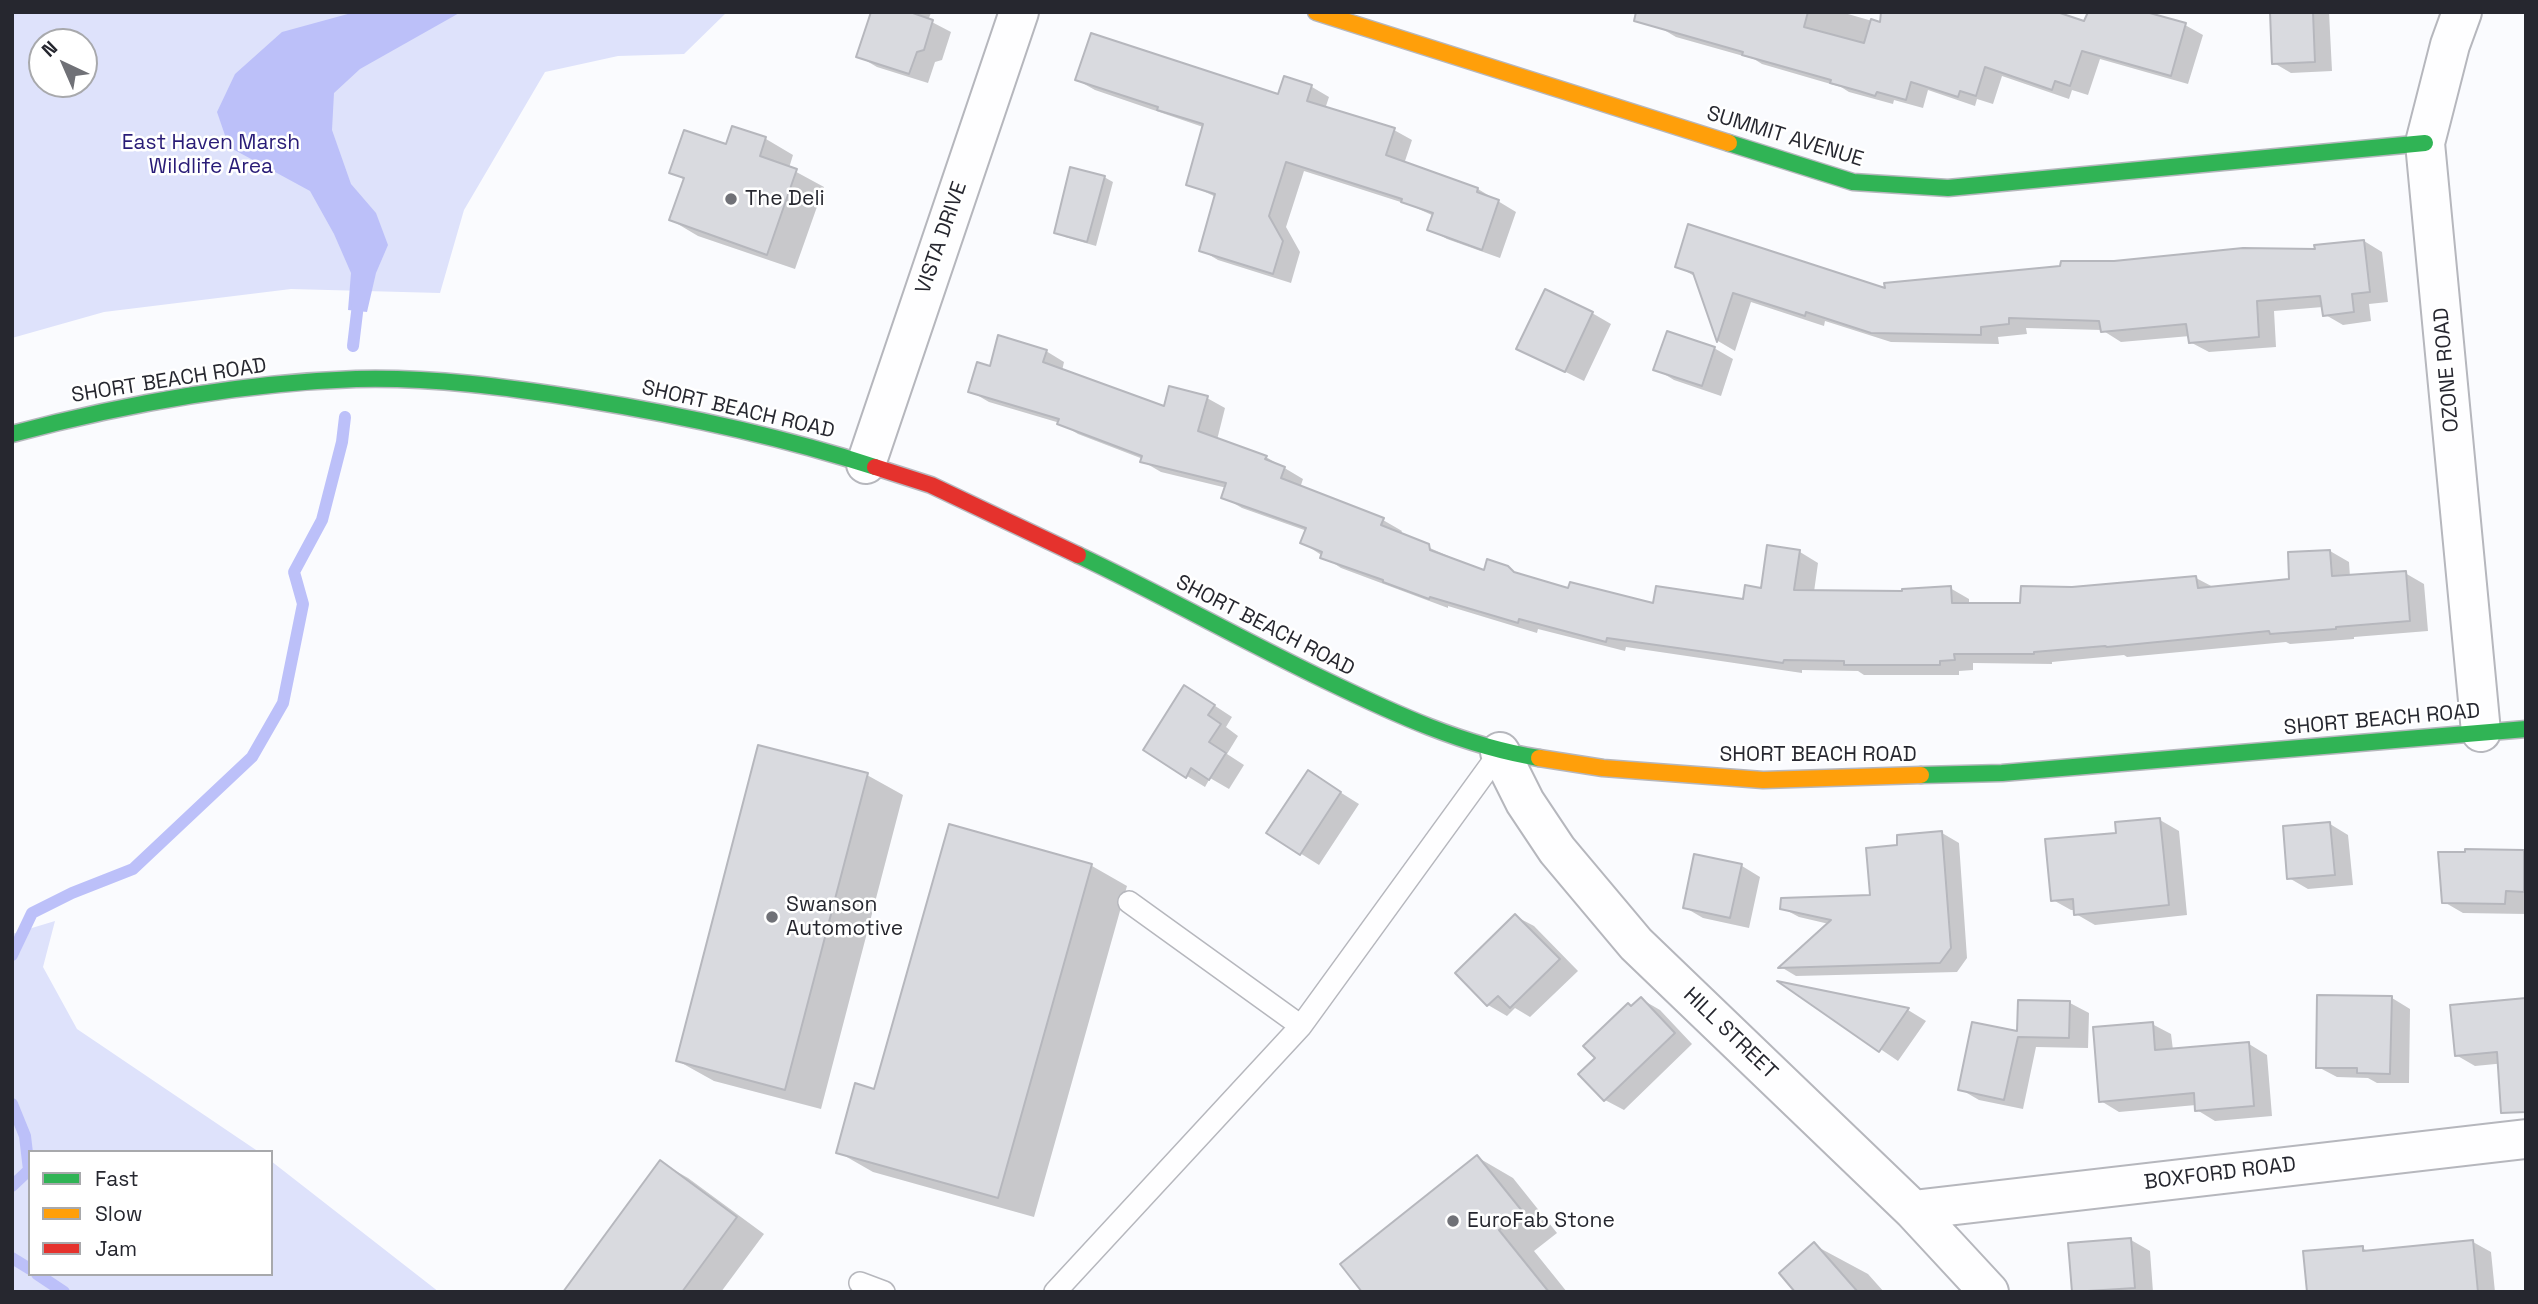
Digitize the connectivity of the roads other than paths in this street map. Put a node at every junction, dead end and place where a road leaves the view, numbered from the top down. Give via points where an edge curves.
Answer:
1 (1019, 12) edge
2 (1316, 12) edge
3 (2462, 12) edge
4 (2425, 143) junction
5 (12, 434) edge
6 (866, 464) junction
7 (2526, 729) edge
8 (2481, 732) junction
9 (1500, 752) junction
10 (1129, 902) dead end
11 (1301, 1026) junction
12 (2526, 1139) edge
13 (1913, 1210) junction
14 (860, 1283) dead end
15 (884, 1292) edge
16 (1055, 1292) edge
17 (1989, 1292) edge

1 - 6 street, VISTA DRIVE
2 - 4 main road, SUMMIT AVENUE via 1853,183 1948,188
3 - 4 street, OZONE ROAD
4 - 8 street, OZONE ROAD
5 - 6 main road, SHORT BEACH ROAD via 143,404 257,386 431,381 527,390 663,412
6 - 9 main road, SHORT BEACH ROAD via 931,485 986,510 1388,711
7 - 8 main road, SHORT BEACH ROAD
8 - 9 main road, SHORT BEACH ROAD via 2003,773 1763,780 1603,768
9 - 11 lane
9 - 13 street, HILL STREET via 1525,802 1557,850 1636,944
10 - 11 lane
11 - 16 lane
12 - 13 street, BOXFORD ROAD
13 - 17 street, HILL STREET
14 - 15 lane

